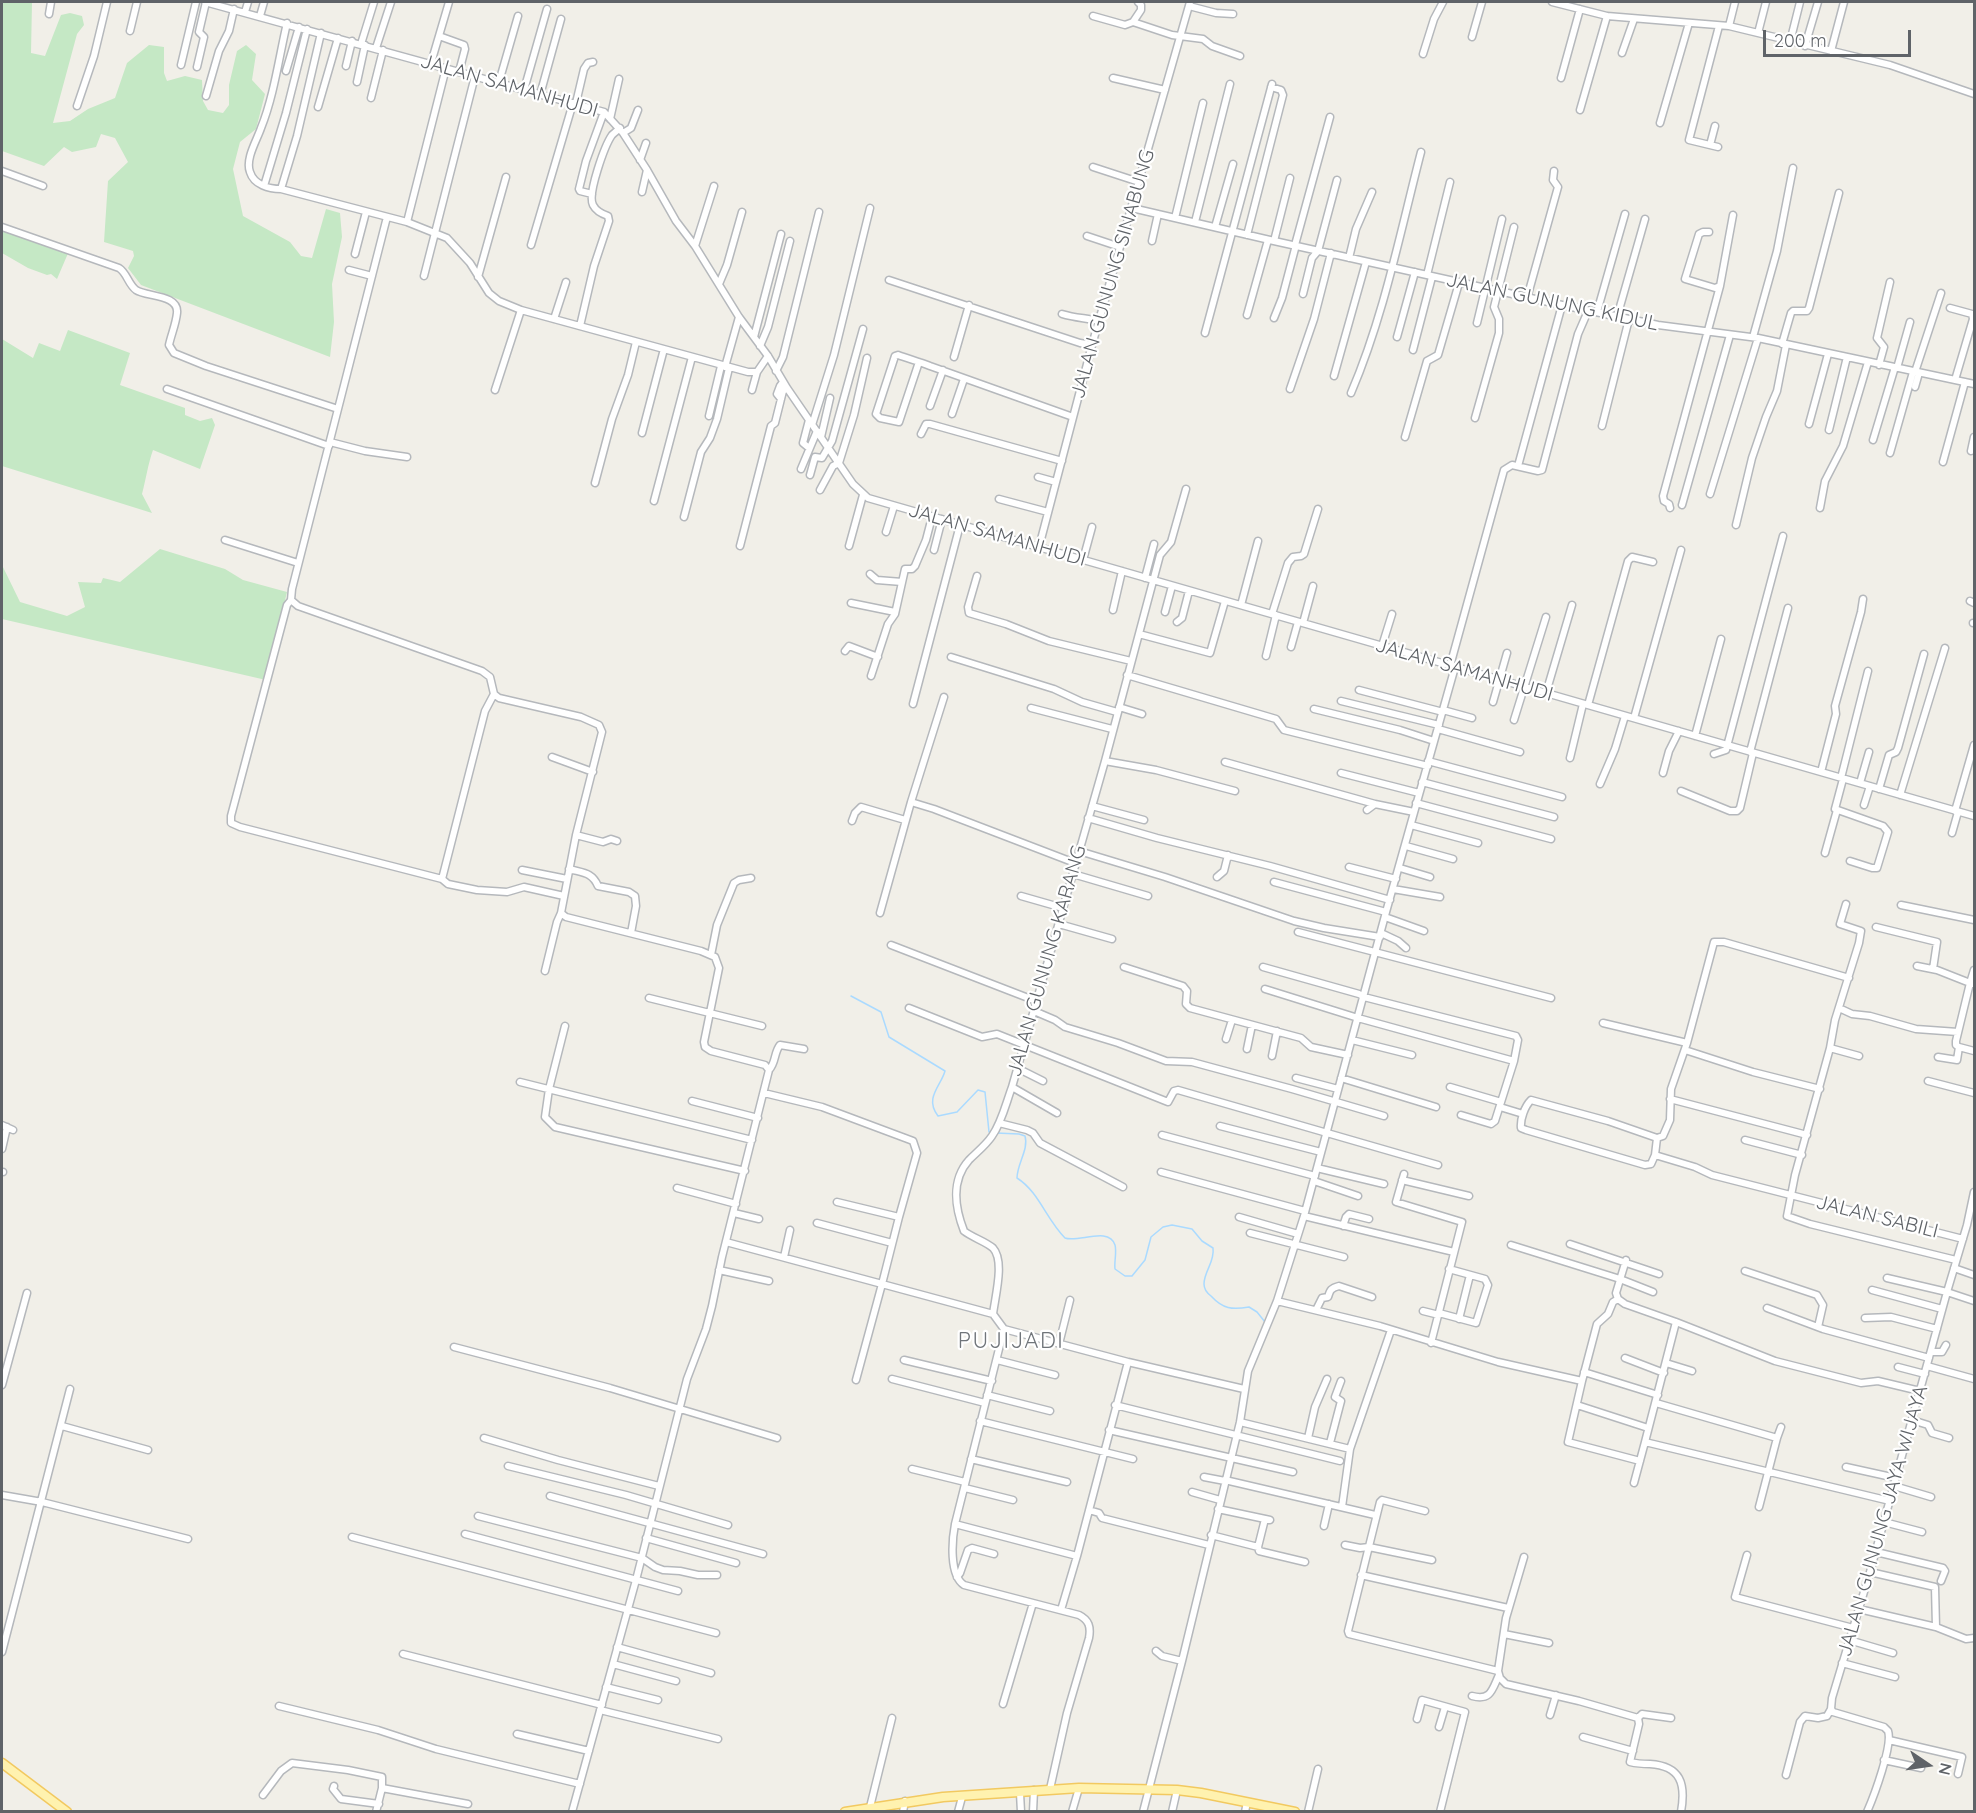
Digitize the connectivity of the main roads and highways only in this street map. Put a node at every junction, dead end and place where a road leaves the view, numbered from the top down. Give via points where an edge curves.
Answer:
1 (2, 1763) edge
2 (1246, 1807) edge
3 (1281, 1810) edge
4 (67, 1812) edge
5 (845, 1812) edge
6 (1296, 1812) edge

1 - 4 main road
2 - 3 main road
2 - 5 main road via 1177,1790 1079,1788 905,1802
3 - 6 main road

